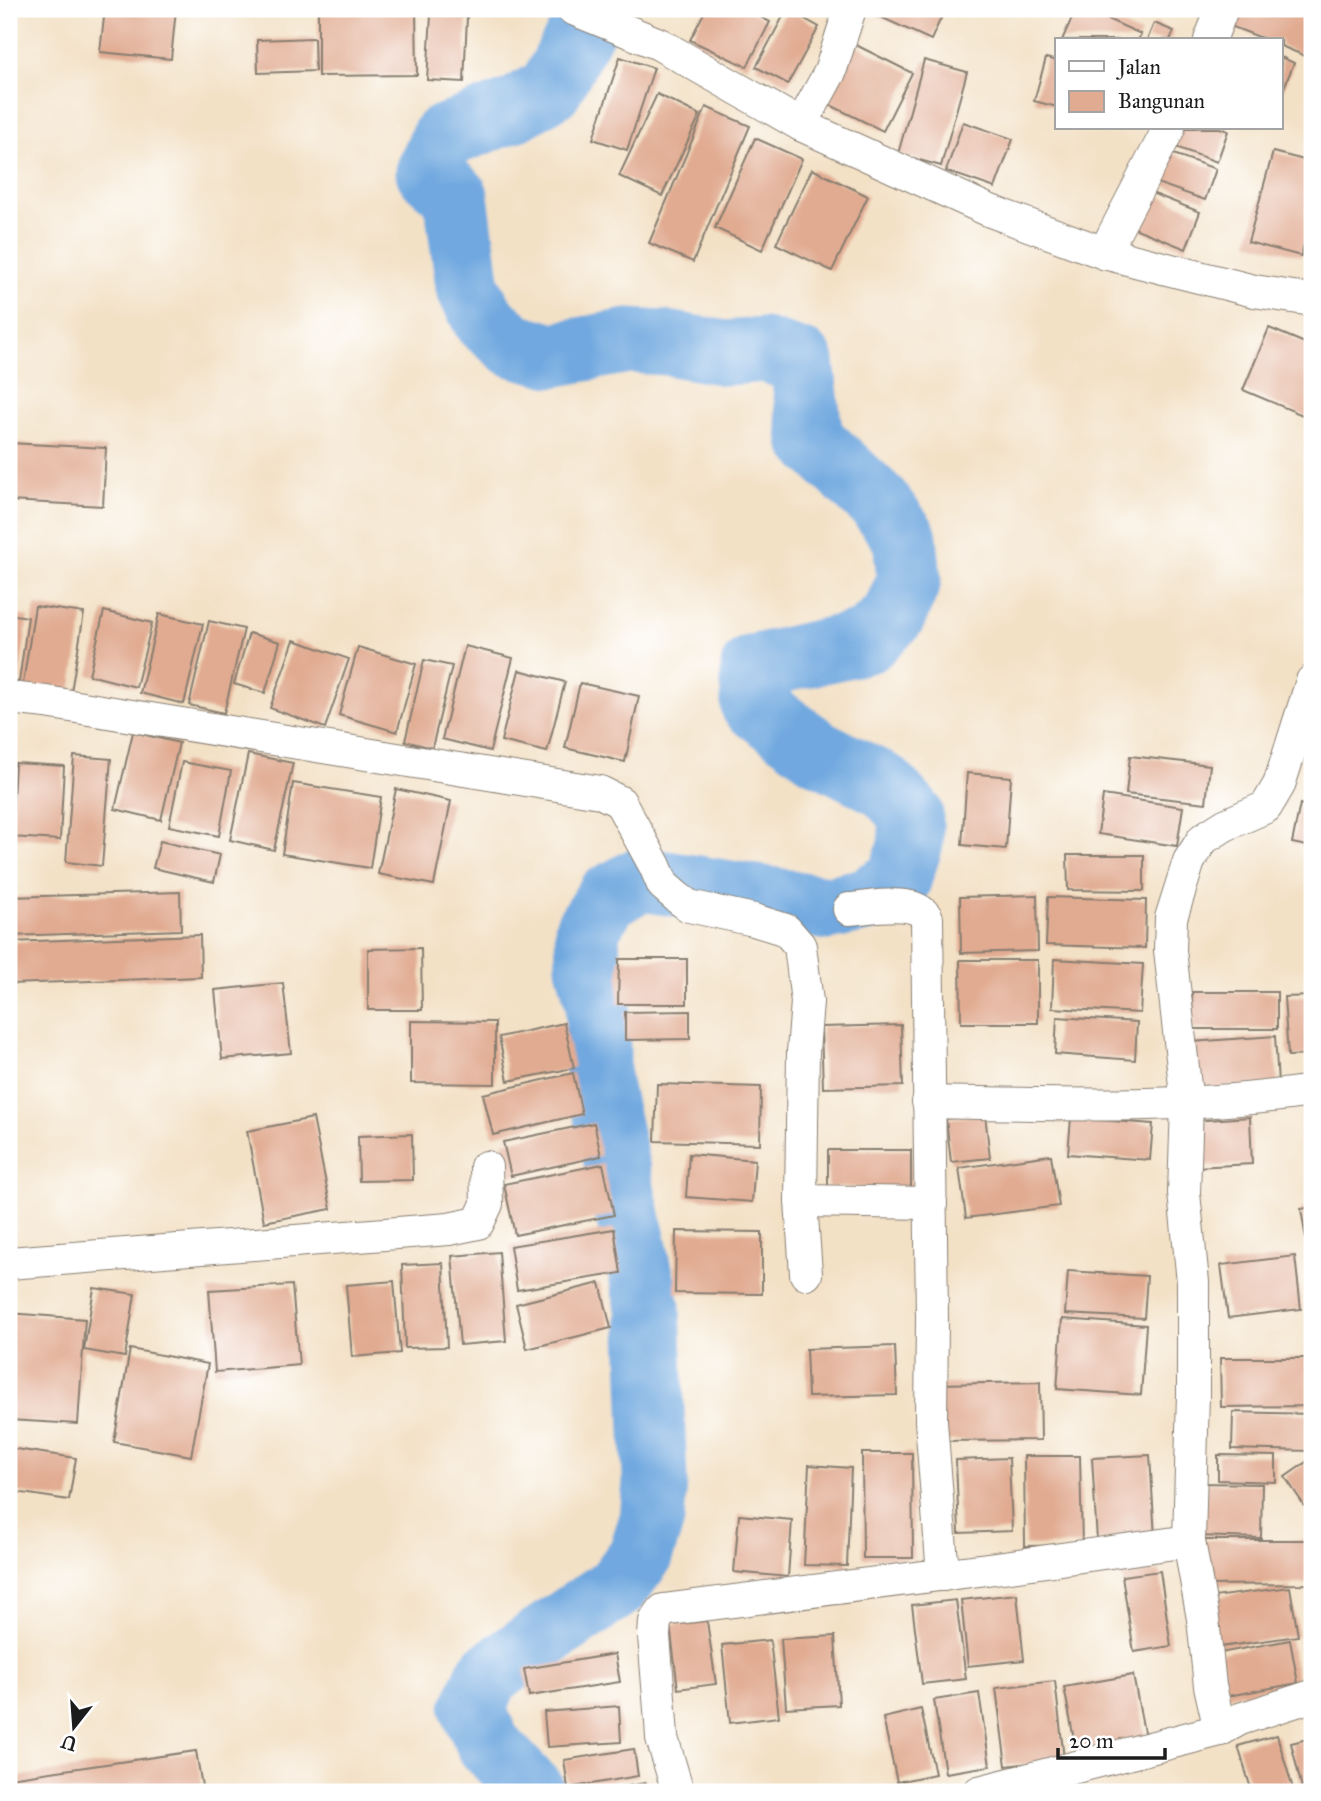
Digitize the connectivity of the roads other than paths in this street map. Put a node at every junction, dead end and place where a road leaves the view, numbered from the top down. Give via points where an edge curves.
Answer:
1 (573, 9) edge
2 (850, 9) edge
3 (1222, 9) edge
4 (1211, 38) edge
5 (801, 125) junction
6 (1168, 130) edge
7 (1104, 253) junction
8 (1312, 300) edge
9 (1312, 681) edge
10 (9, 698) edge
11 (849, 909) dead end
12 (1312, 1091) edge
13 (928, 1102) junction
14 (1187, 1104) junction
15 (486, 1167) dead end
16 (801, 1201) junction
17 (931, 1203) junction
18 (9, 1263) edge
19 (806, 1275) dead end
20 (1189, 1541) junction
21 (943, 1575) junction
22 (1312, 1696) edge
23 (1220, 1730) junction
24 (678, 1792) edge
25 (979, 1792) edge

1 - 5 street via 659,44
2 - 5 street via 830,72
3 - 4 street
5 - 7 street via 988,210
6 - 7 street
7 - 8 street via 1254,292
9 - 14 street via 1279,785 1266,807 1203,839 1178,890 1170,950
10 - 16 street via 600,792 620,802 663,885 689,906 786,930 800,946 807,1002
11 - 13 street via 902,905 926,916
12 - 14 street
13 - 14 street
13 - 17 street
14 - 20 street via 1184,1193 1193,1282
15 - 18 street via 486,1204 478,1223 449,1230
16 - 17 street
16 - 19 street
17 - 21 street via 931,1421
20 - 21 street
20 - 23 street
21 - 24 street via 663,1610 655,1621 654,1636 660,1709
22 - 23 street
23 - 25 street

